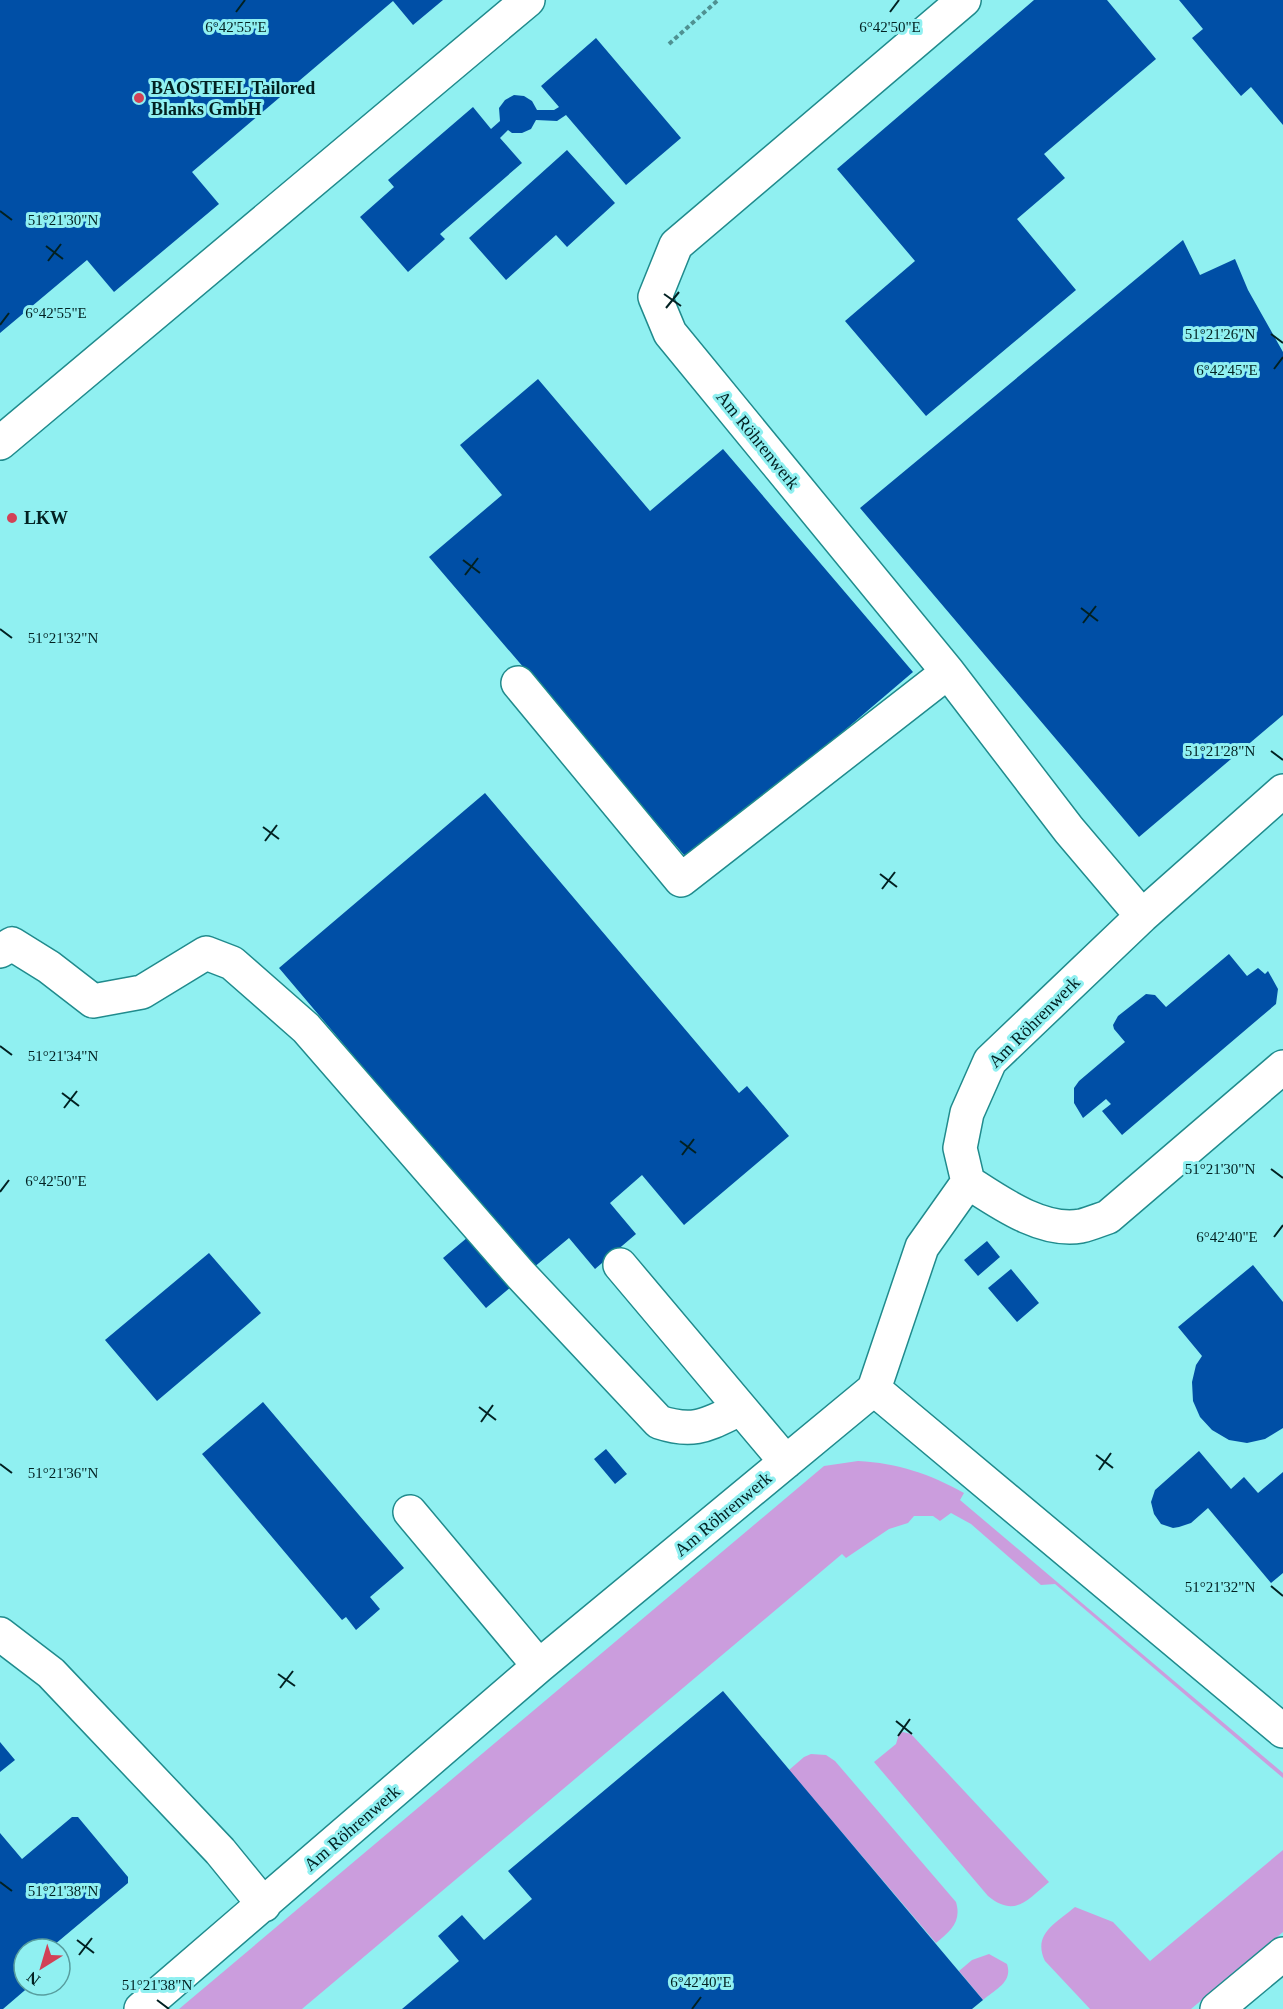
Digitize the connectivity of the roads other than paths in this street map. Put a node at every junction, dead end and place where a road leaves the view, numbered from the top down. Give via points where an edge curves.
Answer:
1 (528, 0) edge
2 (964, 0) edge
3 (0, 443) edge
4 (948, 672) junction
5 (518, 683) dead end
6 (1283, 791) edge
7 (1142, 916) junction
8 (0, 951) edge
9 (1283, 1067) edge
10 (968, 1182) junction
11 (620, 1265) dead end
12 (874, 1389) junction
13 (740, 1409) junction
14 (786, 1462) junction
15 (410, 1512) dead end
16 (0, 1634) edge
17 (539, 1666) junction
18 (1283, 1731) edge
19 (264, 1905) junction
20 (1283, 1954) edge
21 (141, 2009) edge
22 (1217, 2009) edge

1 - 3 street
2 - 4 street, Am Röhrenwerk via 676,245 655,297 670,333
4 - 5 street via 681,880
4 - 7 street, Am Röhrenwerk via 1069,830
6 - 7 street, Am Röhrenwerk
7 - 10 street, Am Röhrenwerk via 990,1061 968,1113 960,1148
8 - 13 street via 12,944 93,1000 142,992 206,953 232,963 306,1028 521,1275 659,1422 680,1429 706,1425
9 - 10 street via 1108,1217 1079,1226 1043,1224
10 - 12 street via 922,1247
11 - 13 street
12 - 14 street, Am Röhrenwerk
12 - 18 street
13 - 14 street
14 - 17 street, Am Röhrenwerk
15 - 17 street
16 - 19 street via 51,1673 220,1851
17 - 19 street, Am Röhrenwerk
19 - 21 street, Am Röhrenwerk
20 - 22 street

